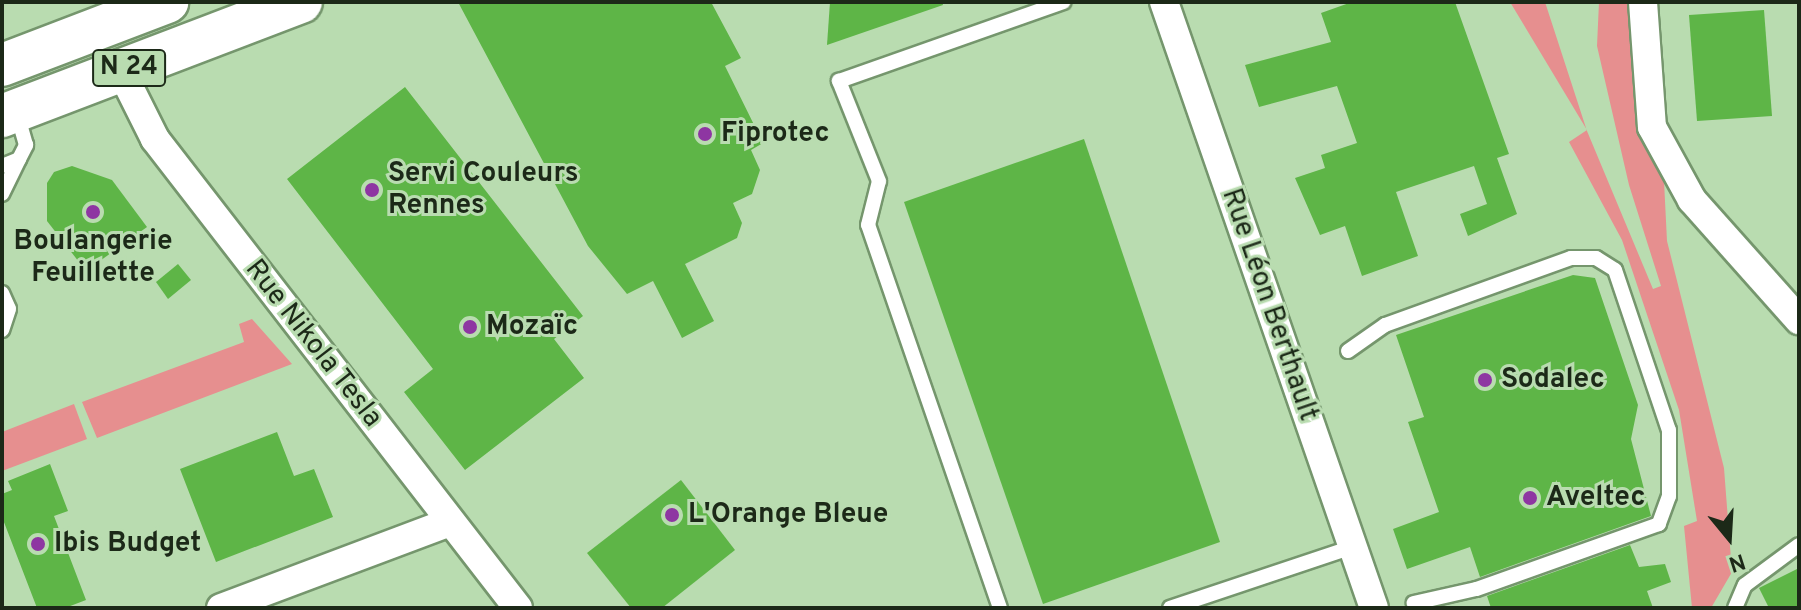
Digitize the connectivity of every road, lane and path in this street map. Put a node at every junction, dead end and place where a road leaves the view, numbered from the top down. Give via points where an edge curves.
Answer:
1 (167, 2) edge
2 (301, 2) edge
3 (1063, 2) edge
4 (1164, 2) edge
5 (1643, 2) edge
6 (2, 65) edge
7 (121, 71) junction
8 (9, 113) edge
9 (19, 159) junction
10 (2, 166) edge
11 (2, 194) edge
12 (2, 293) edge
13 (1799, 320) edge
14 (2, 330) edge
15 (1348, 351) dead end
16 (450, 522) junction
17 (1799, 545) edge
18 (1352, 547) junction
19 (1414, 603) dead end
20 (221, 608) edge
21 (518, 608) edge
22 (1000, 608) edge
23 (1170, 608) edge
24 (1374, 608) edge
25 (1735, 608) edge

1 - 6 main road, N 24
2 - 7 main road, N 24
3 - 22 lane via 839,81 879,181 868,225
4 - 18 street, Rue Léon Berthault
5 - 13 street via 1652,127 1692,200
7 - 8 main road, N 24
7 - 16 street, Rue Nikola Tesla via 155,139
8 - 9 lane via 26,145
9 - 10 lane
9 - 11 lane
12 - 14 lane via 9,309
15 - 19 lane via 1385,325 1571,258 1596,258 1615,270 1669,430 1669,496 1659,524 1476,589
16 - 20 street
16 - 21 street, Rue Nikola Tesla
17 - 25 lane via 1745,585
18 - 23 lane
18 - 24 street, Rue Léon Berthault

